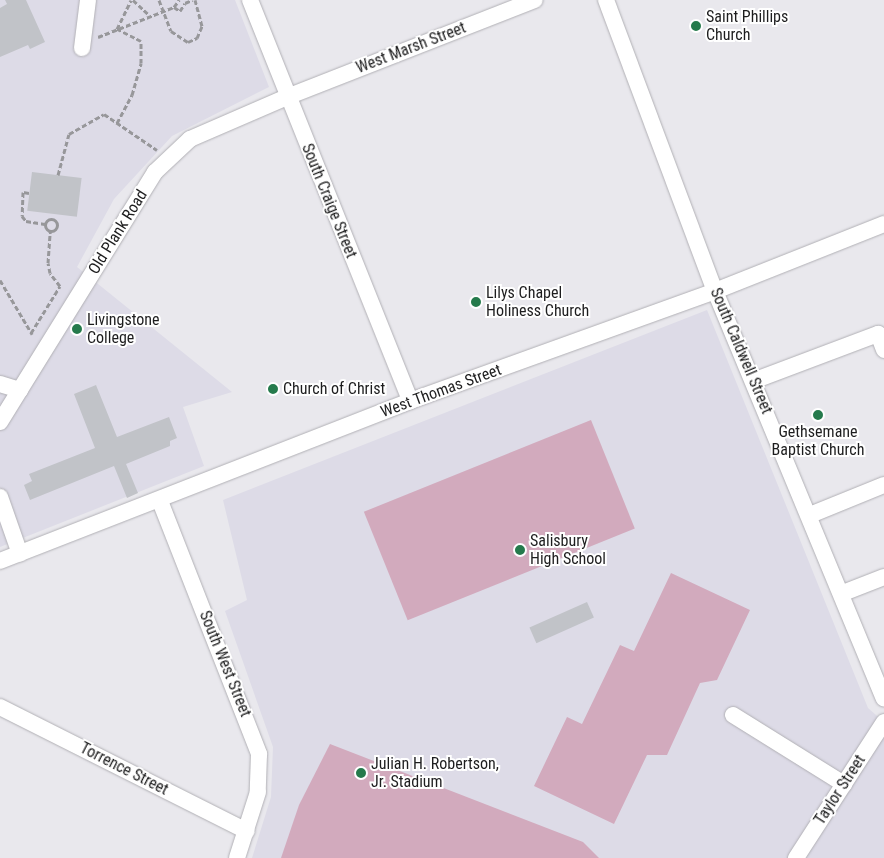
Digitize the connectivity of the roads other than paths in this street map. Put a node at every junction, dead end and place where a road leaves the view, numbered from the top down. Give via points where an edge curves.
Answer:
1 (88, 0) edge
2 (250, 0) edge
3 (535, 0) edge
4 (606, 0) edge
5 (82, 45) road end
6 (287, 96) junction
7 (884, 224) edge
8 (715, 290) junction
9 (884, 350) edge
10 (753, 381) junction
11 (0, 384) edge
12 (20, 390) junction
13 (410, 401) junction
14 (0, 422) edge
15 (884, 485) edge
16 (0, 497) edge
17 (160, 501) junction
18 (810, 515) junction
19 (20, 554) junction
20 (0, 561) edge
21 (884, 577) edge
22 (843, 593) junction
23 (884, 698) edge
24 (0, 707) edge
25 (733, 714) dead end
26 (884, 722) edge
27 (844, 784) junction
28 (247, 831) junction
29 (237, 858) edge
30 (796, 858) edge

1 - 5 street
2 - 6 street, South Craige Street
3 - 6 street, West Marsh Street
4 - 8 street, South Caldwell Street
6 - 12 street, Old Plank Road via 190,139 155,172
6 - 13 street, South Craige Street
7 - 8 street, West Thomas Street
8 - 10 street, South Caldwell Street
8 - 13 street, West Thomas Street
9 - 10 street via 878,334
10 - 18 street, South Caldwell Street
11 - 12 street
12 - 14 street, Old Plank Road
13 - 17 street, West Thomas Street
15 - 18 street
16 - 19 street
17 - 19 street, West Thomas Street
17 - 28 street, South West Street via 258,754 258,792
18 - 22 street, South Caldwell Street
19 - 20 street, West Thomas Street
21 - 22 street
22 - 23 street, South Caldwell Street
24 - 28 street, Torrence Street
25 - 27 street
26 - 27 street, Taylor Street
27 - 30 street, Taylor Street
28 - 29 street, South West Street

